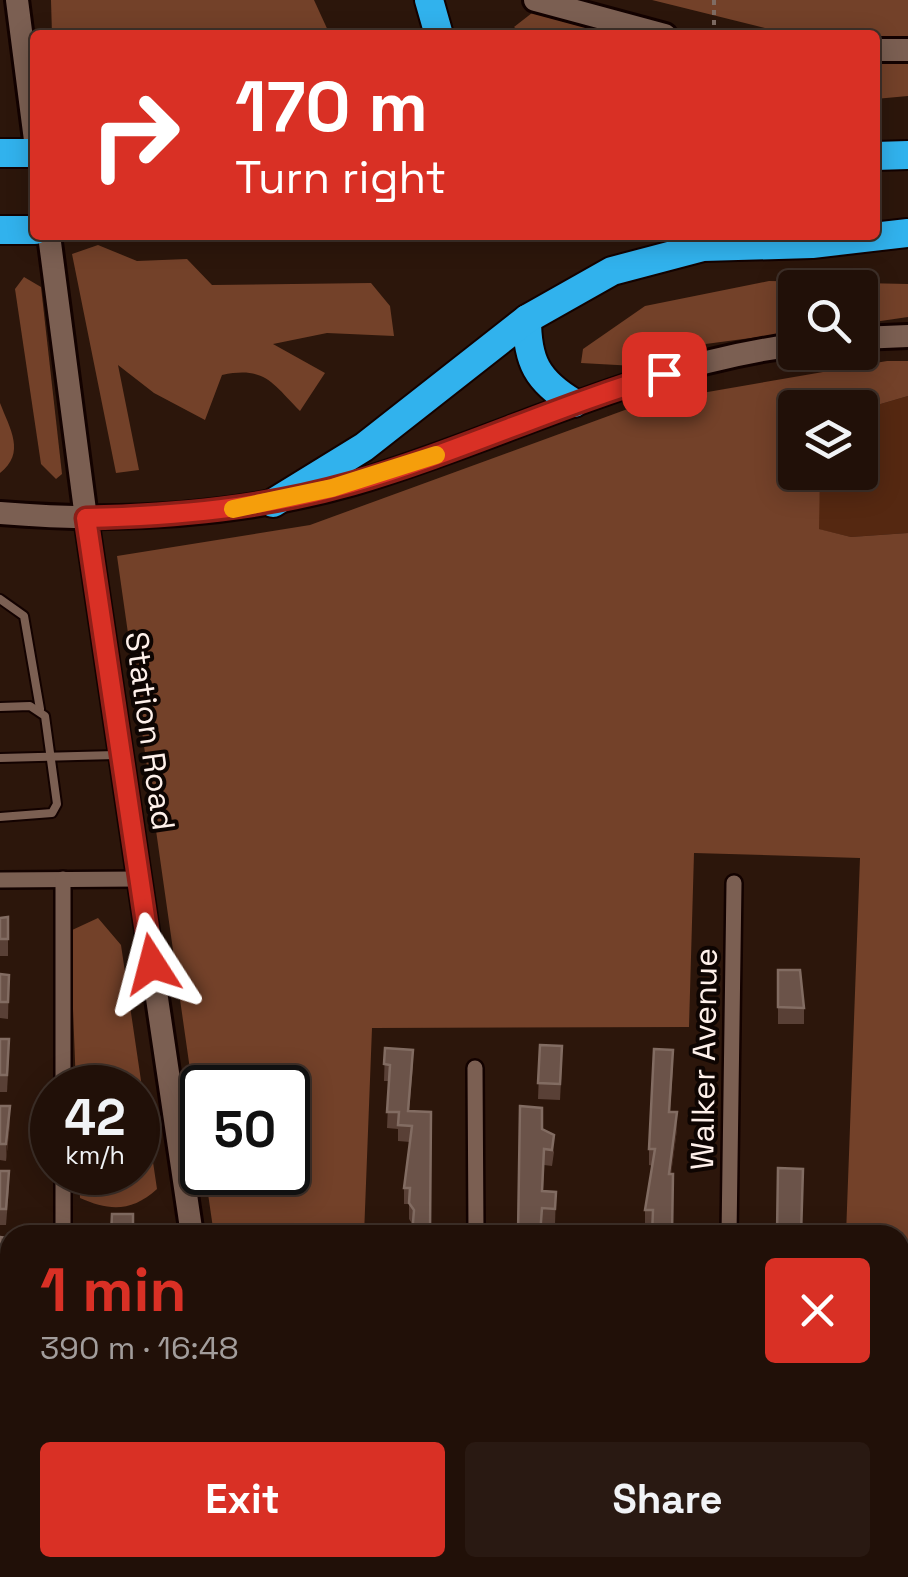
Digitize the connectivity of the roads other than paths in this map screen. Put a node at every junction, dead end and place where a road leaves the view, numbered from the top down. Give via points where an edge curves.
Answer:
1 (17, 0) edge
2 (429, 0) edge
3 (535, 0) edge
4 (438, 30) edge
5 (646, 30) edge
6 (880, 50) edge
7 (908, 50) edge
8 (30, 104) edge
9 (0, 153) edge
10 (30, 153) edge
11 (880, 156) edge
12 (908, 156) edge
13 (880, 228) edge
14 (0, 230) edge
15 (30, 230) edge
16 (908, 231) edge
17 (880, 234) edge
18 (50, 240) edge
19 (811, 240) edge
20 (527, 318) junction
21 (908, 336) edge
22 (878, 337) edge
23 (778, 348) edge
24 (574, 404) junction
25 (273, 503) junction
26 (0, 513) edge
27 (86, 518) junction
28 (0, 599) edge
29 (0, 708) edge
30 (40, 710) junction
31 (54, 755) junction
32 (121, 756) junction
33 (0, 758) edge
34 (0, 817) edge
35 (140, 879) junction
36 (0, 880) edge
37 (63, 880) junction
38 (734, 883) dead end
39 (63, 1065) edge
40 (475, 1068) dead end
41 (63, 1195) edge
42 (63, 1225) edge
43 (191, 1225) edge
44 (476, 1225) edge
45 (730, 1225) edge

1 - 8 main road
2 - 4 highway
3 - 5 main road
6 - 7 main road
9 - 10 highway
11 - 12 highway
13 - 16 highway
14 - 15 highway
16 - 17 highway
18 - 27 main road, Station Road
19 - 20 highway via 670,253 612,271
20 - 24 highway via 532,366
20 - 25 highway via 364,448
21 - 22 main road
23 - 24 main road via 693,365
24 - 25 main road via 398,468
25 - 27 main road
26 - 27 main road
27 - 32 main road, Station Road
28 - 30 lane via 24,616
29 - 30 lane
30 - 31 lane
31 - 32 lane
31 - 33 lane
31 - 34 lane via 52,813
32 - 35 main road, Station Road
35 - 37 street
35 - 43 main road, Station Road
36 - 37 street
37 - 39 street
38 - 45 street, Walker Avenue
40 - 44 street
41 - 42 street

